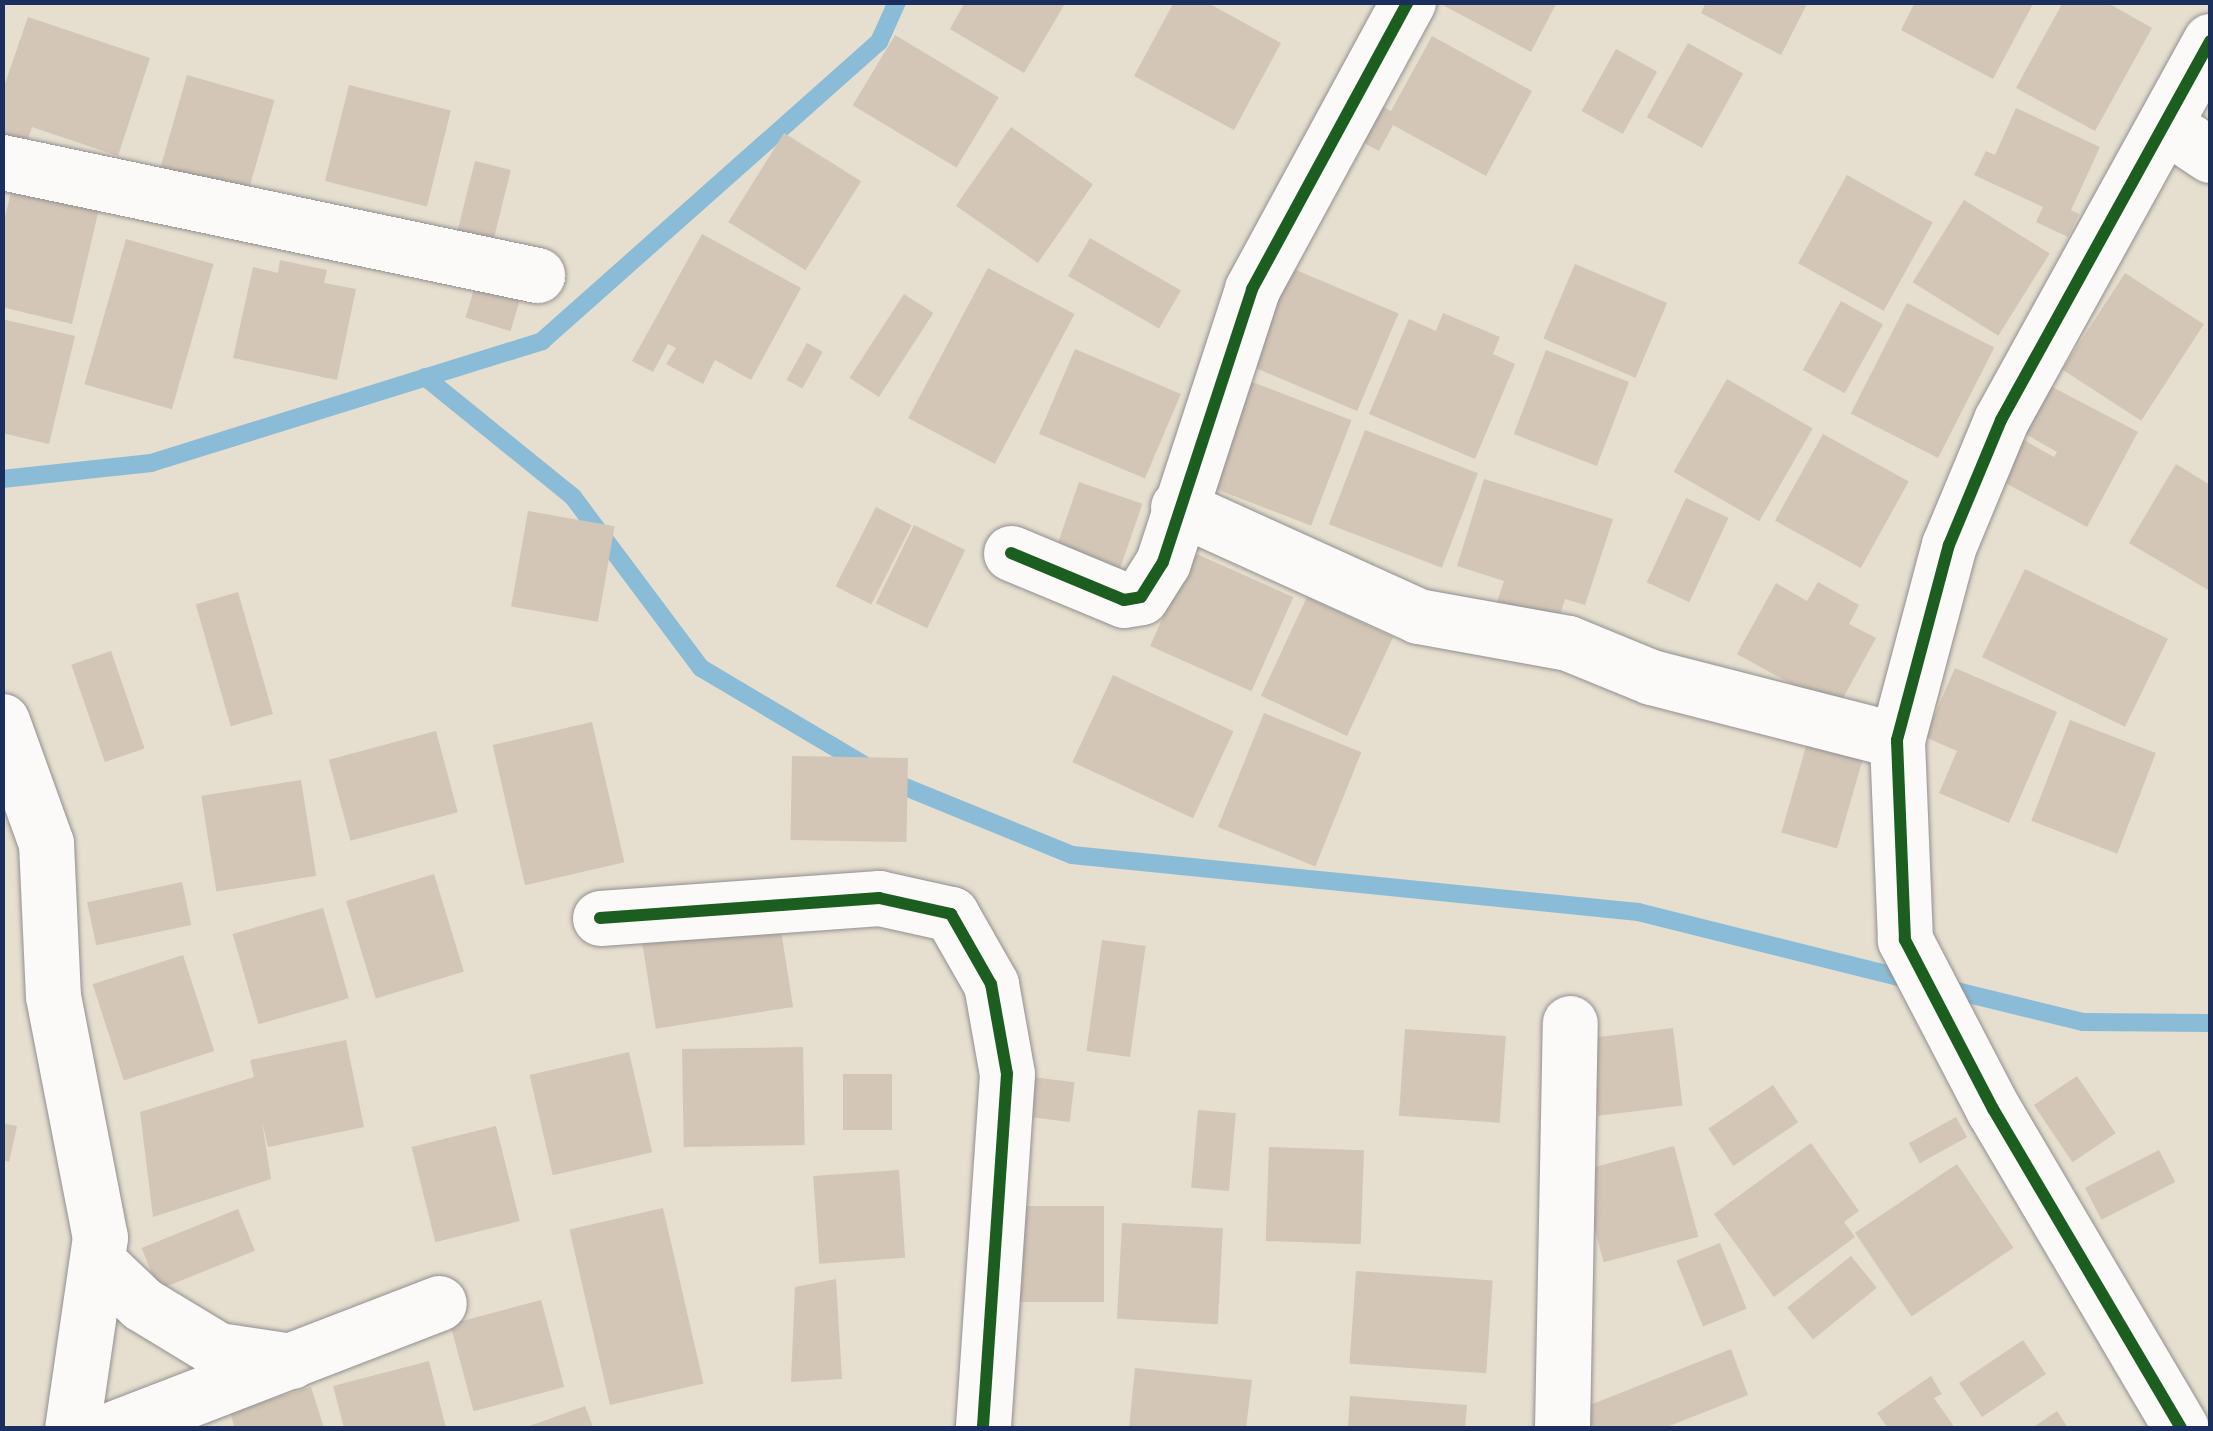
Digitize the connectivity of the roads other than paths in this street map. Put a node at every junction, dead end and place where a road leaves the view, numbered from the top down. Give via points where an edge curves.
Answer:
1 (1408, 2) edge
2 (2210, 41) edge
3 (2165, 125) junction
4 (2210, 156) edge
5 (2, 162) edge
6 (537, 275) dead end
7 (1178, 507) junction
8 (1011, 553) dead end
9 (2, 721) edge
10 (1897, 740) junction
11 (600, 918) dead end
12 (1570, 1024) dead end
13 (100, 1264) junction
14 (439, 1303) dead end
15 (299, 1362) junction
16 (72, 1428) edge
17 (115, 1428) edge
18 (983, 1428) edge
19 (1562, 1428) edge
20 (2181, 1428) edge

1 - 7 street via 1252,288
2 - 3 street
3 - 4 street
3 - 10 street via 2001,420 1949,545
5 - 6 street
7 - 8 street via 1163,562 1141,596 1124,600
7 - 10 street via 1418,616 1568,643 1650,677
9 - 13 street via 46,843 53,996
10 - 20 street via 1905,940 1993,1109
11 - 18 street via 880,898 951,914 992,984 1007,1074
12 - 19 street
13 - 15 street via 142,1304 218,1350
13 - 16 street
14 - 15 street
15 - 17 street via 130,1417

